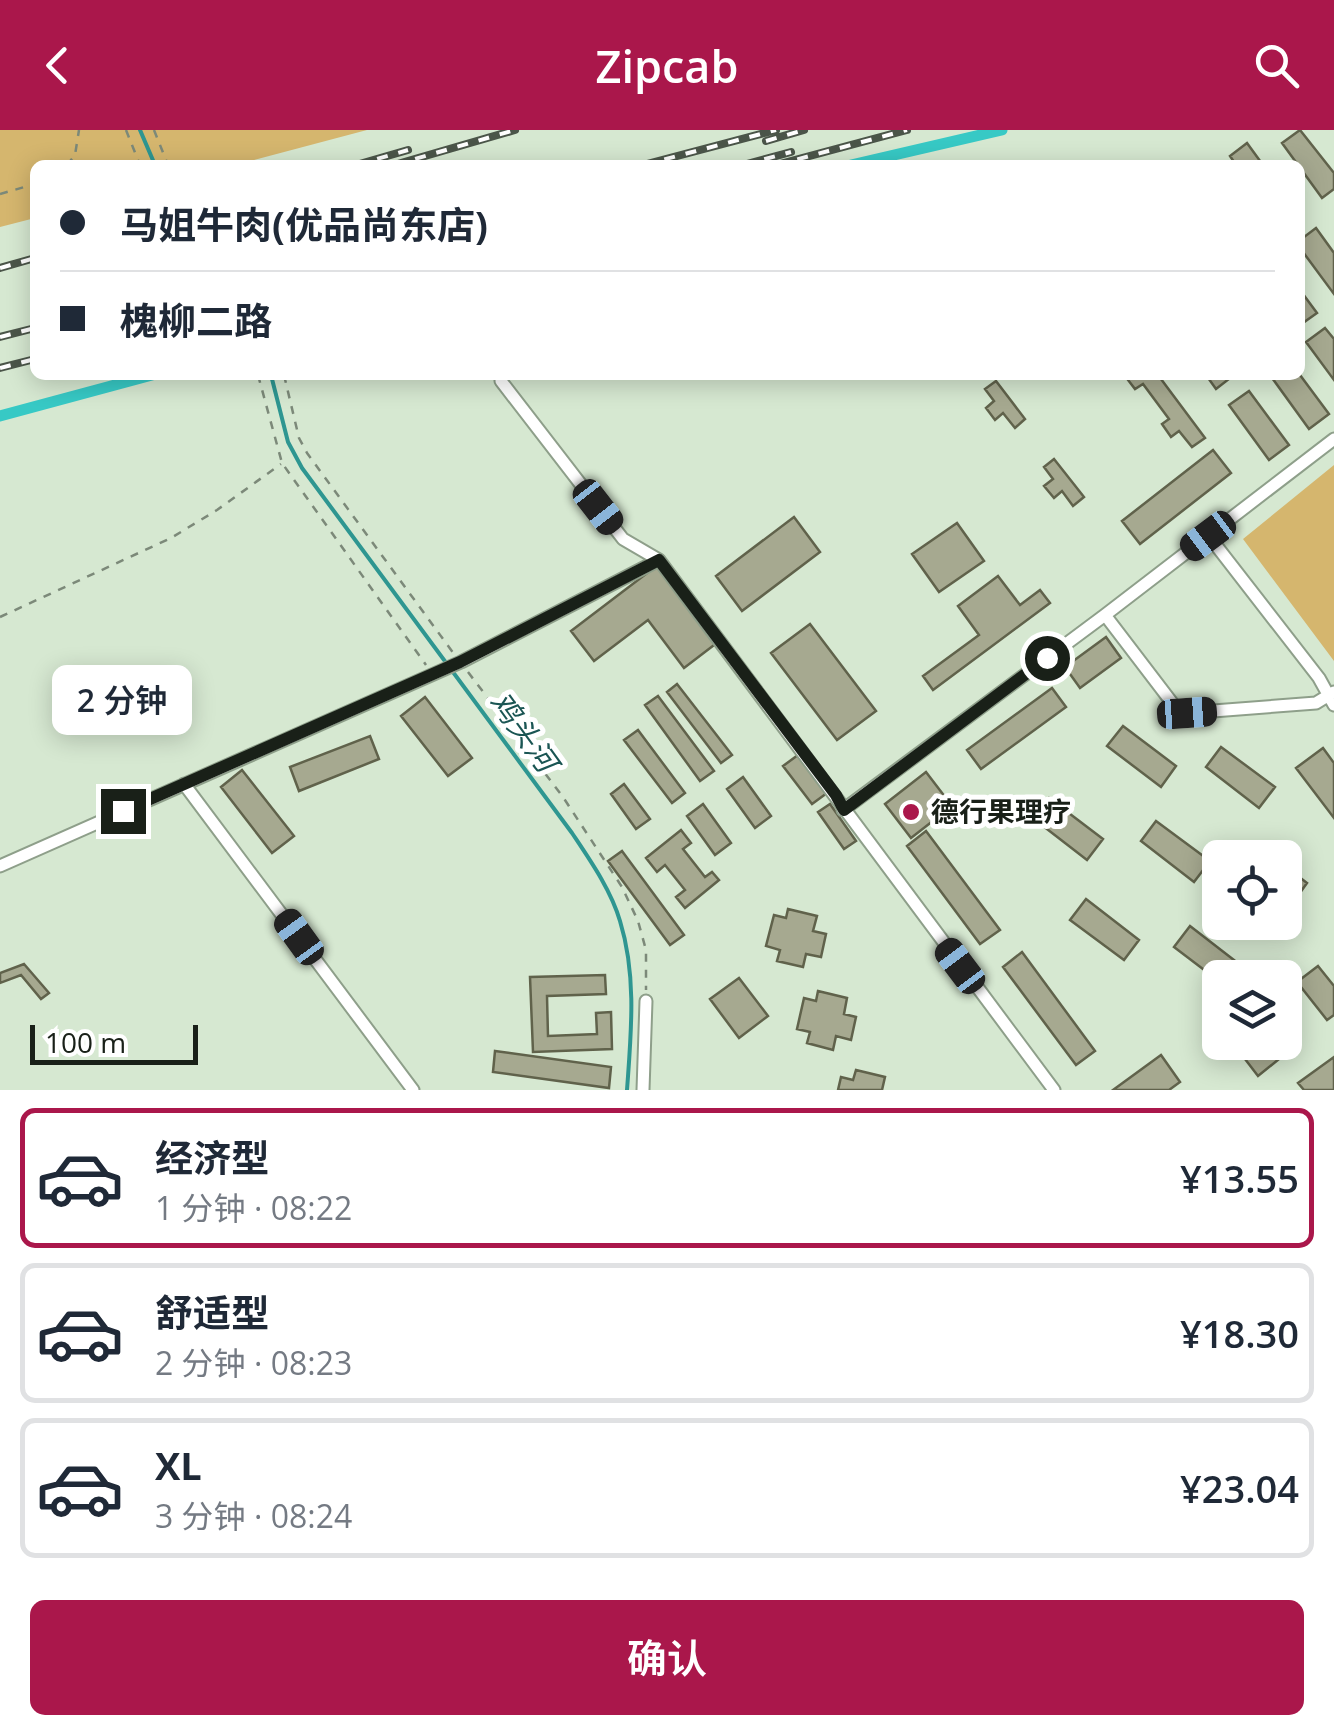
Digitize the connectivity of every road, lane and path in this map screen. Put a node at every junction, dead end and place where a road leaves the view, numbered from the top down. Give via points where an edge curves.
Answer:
1 (80, 130) edge
2 (126, 130) edge
3 (154, 130) edge
4 (71, 160) edge
5 (138, 160) edge
6 (166, 160) edge
7 (30, 185) edge
8 (0, 194) edge
9 (259, 380) edge
10 (285, 380) edge
11 (500, 380) dead end
12 (1334, 438) edge
13 (282, 463) junction
14 (1208, 536) junction
15 (659, 560) junction
16 (1106, 615) junction
17 (0, 617) edge
18 (460, 662) junction
19 (433, 674) junction
20 (1332, 695) edge
21 (184, 784) junction
22 (844, 810) junction
23 (0, 866) edge
24 (646, 1001) joint
25 (414, 1090) edge
26 (643, 1090) edge
27 (1054, 1090) edge

1 - 4 path
2 - 5 path
3 - 6 path
7 - 8 path
9 - 13 path
10 - 18 path via 307,453
11 - 15 street via 622,539
12 - 14 street
13 - 17 path via 171,538
13 - 19 path
14 - 16 street
14 - 20 street
15 - 18 street
15 - 22 street
16 - 20 street via 1176,708 1187,713 1316,703
16 - 22 street
18 - 19 street
18 - 24 path via 622,887 646,950
19 - 21 street
21 - 23 street
21 - 25 street
22 - 27 street
24 - 26 street

